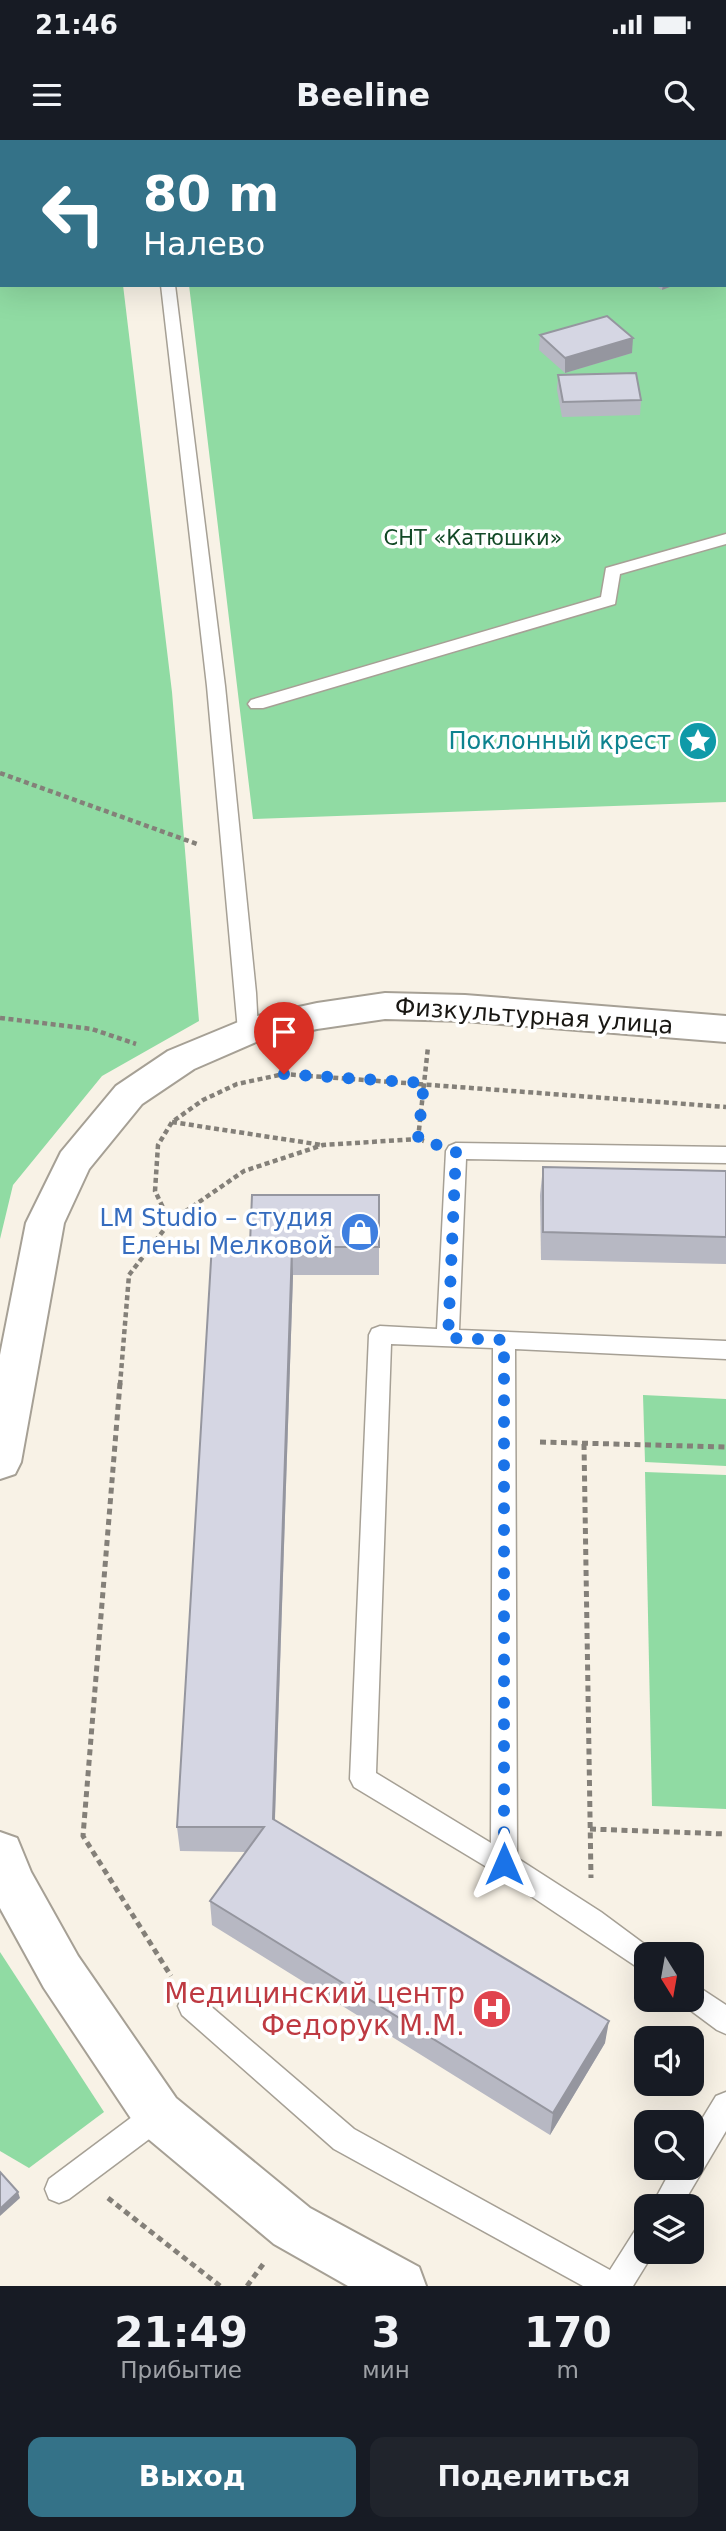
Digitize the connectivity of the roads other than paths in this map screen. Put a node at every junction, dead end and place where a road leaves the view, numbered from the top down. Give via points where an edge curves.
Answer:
1 (168, 287) edge
2 (726, 539) edge
3 (257, 704) dead end
4 (726, 1029) edge
5 (248, 1031) junction
6 (726, 1155) edge
7 (448, 1338) junction
8 (504, 1340) junction
9 (726, 1350) edge
10 (1, 1452) edge
11 (504, 1864) junction
12 (4, 1874) edge
13 (634, 1952) edge
14 (704, 2005) edge
15 (191, 2006) road end
16 (726, 2021) edge
17 (726, 2105) edge
18 (158, 2115) junction
19 (704, 2141) edge
20 (69, 2182) road end
21 (634, 2258) edge
22 (400, 2286) edge
23 (611, 2286) edge
24 (617, 2286) edge

1 - 5 lane via 216,685
2 - 3 lane via 612,571 609,600
4 - 5 street, Физкультурная улица via 385,1006
5 - 10 street, Физкультурная улица via 180,1060 129,1095 74,1162 45,1223
6 - 7 lane via 456,1151
7 - 8 lane
7 - 11 lane via 380,1335 363,1779
8 - 9 lane
8 - 11 lane
11 - 13 lane
12 - 18 street via 61,1972
14 - 16 lane
15 - 23 lane via 344,2139
17 - 19 lane
18 - 20 lane
18 - 22 street via 292,2226
21 - 24 lane

